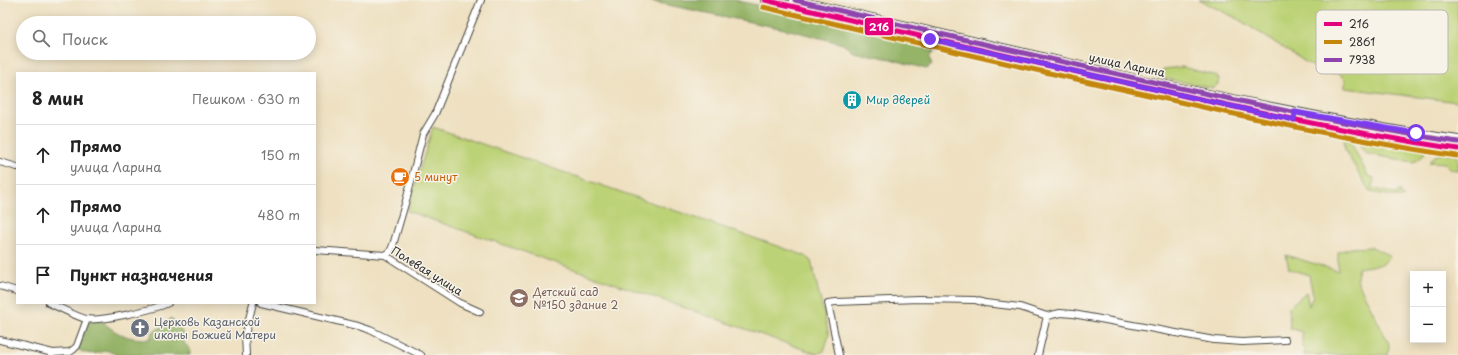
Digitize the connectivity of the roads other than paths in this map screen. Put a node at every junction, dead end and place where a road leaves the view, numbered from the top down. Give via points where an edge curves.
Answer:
1 (481, 0) edge
2 (765, 0) edge
3 (794, 0) edge
4 (1232, 103) junction
5 (1295, 116) junction
6 (1458, 140) edge
7 (1458, 149) edge
8 (0, 162) edge
9 (16, 167) edge
10 (316, 250) edge
11 (386, 255) junction
12 (0, 286) edge
13 (16, 291) edge
14 (51, 304) edge
15 (165, 304) edge
16 (253, 304) edge
17 (265, 304) edge
18 (480, 312) dead end
19 (1047, 316) junction
20 (87, 319) junction
21 (0, 340) edge
22 (1285, 340) dead end
23 (70, 353) edge
24 (53, 354) edge
25 (246, 355) edge
26 (421, 355) edge
27 (839, 355) edge
28 (1038, 355) edge

1 - 11 street via 435,114 423,134 397,230 390,252
2 - 4 main road, улица Ларина via 936,41
3 - 4 main road, улица Ларина
4 - 5 main road, улица Ларина
5 - 6 main road, улица Ларина
5 - 7 main road via 1390,138
8 - 9 street
10 - 11 street, Полевая улица
11 - 18 street, Полевая улица via 454,299
12 - 13 street
14 - 20 street
15 - 20 street via 148,310 101,319
16 - 25 street via 246,335
17 - 26 street via 358,326
19 - 22 street via 1073,314 1214,340
19 - 27 street via 1020,306 975,300 828,303
19 - 28 street
20 - 23 street via 77,346
21 - 24 street
23 - 24 street

